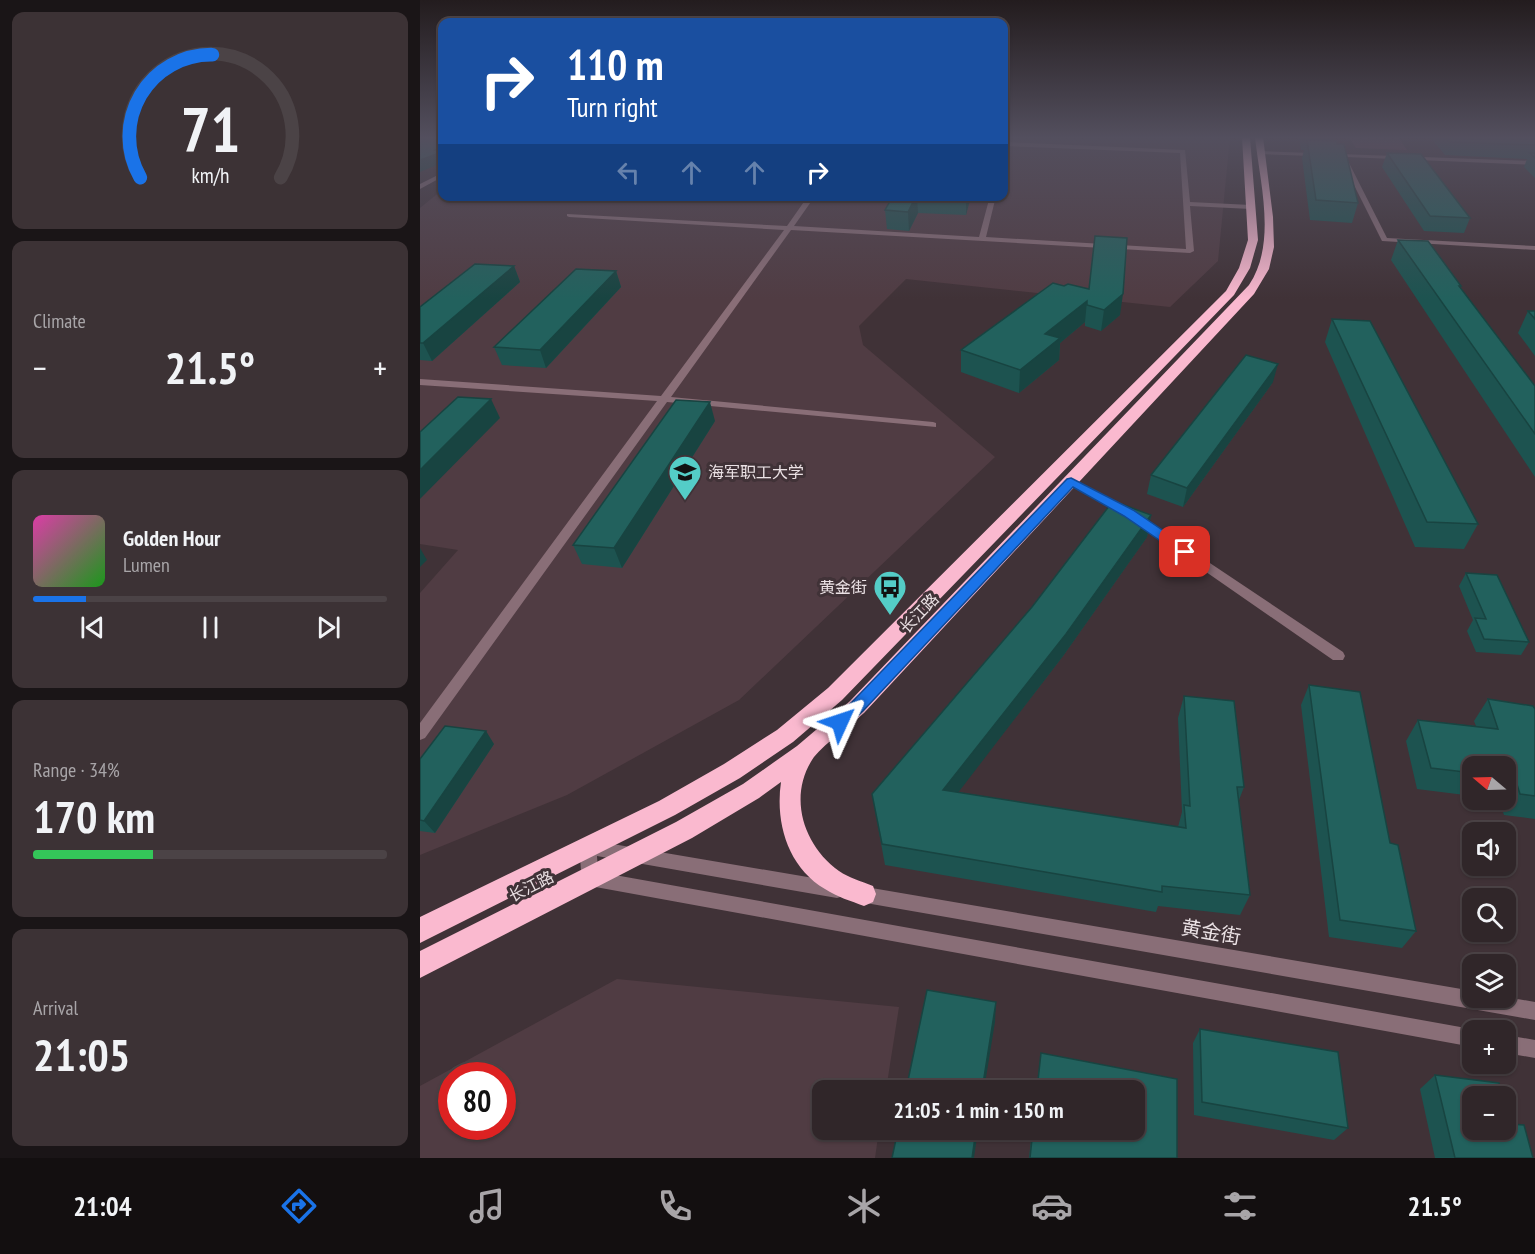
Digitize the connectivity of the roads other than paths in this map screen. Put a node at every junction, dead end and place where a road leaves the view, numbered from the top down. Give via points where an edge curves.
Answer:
1 (1186, 191) edge
2 (1250, 191) edge
3 (1264, 191) edge
4 (1360, 191) edge
5 (809, 201) edge
6 (992, 201) edge
7 (1187, 204) junction
8 (1251, 207) junction
9 (569, 215) dead end
10 (789, 229) junction
11 (982, 240) junction
12 (1535, 248) edge
13 (420, 382) edge
14 (662, 399) junction
15 (933, 425) dead end
16 (1071, 481) junction
17 (1338, 656) dead end
18 (420, 734) edge
19 (805, 752) junction
20 (589, 847) junction
21 (636, 855) junction
22 (590, 878) junction
23 (864, 894) junction
24 (420, 930) edge
25 (420, 965) edge
26 (1535, 1011) edge
27 (1462, 1036) edge
28 (1516, 1046) edge
29 (1535, 1049) edge

1 - 7 street
2 - 8 highway, 长江路
3 - 16 highway, 长江路 via 1269,241 1259,278 1247,296
4 - 12 street via 1384,240
5 - 10 street
6 - 11 street
7 - 8 street
7 - 11 street via 1190,251
8 - 20 highway, 长江路 via 1251,256 1230,293 835,694 785,736 732,771
9 - 10 street
10 - 11 street
10 - 14 street
13 - 14 street
14 - 15 street
14 - 18 street
16 - 17 street via 1128,513
16 - 19 highway, 长江路 via 857,707
19 - 21 highway, 长江路 via 751,791
19 - 23 highway via 792,780 789,809 795,838 808,861 831,881
20 - 21 street, 黄金街
20 - 22 street
20 - 24 highway, 长江路
21 - 22 highway, 长江路
21 - 23 street, 黄金街
22 - 25 highway, 长江路
22 - 27 street
23 - 26 street, 黄金街
28 - 29 street

